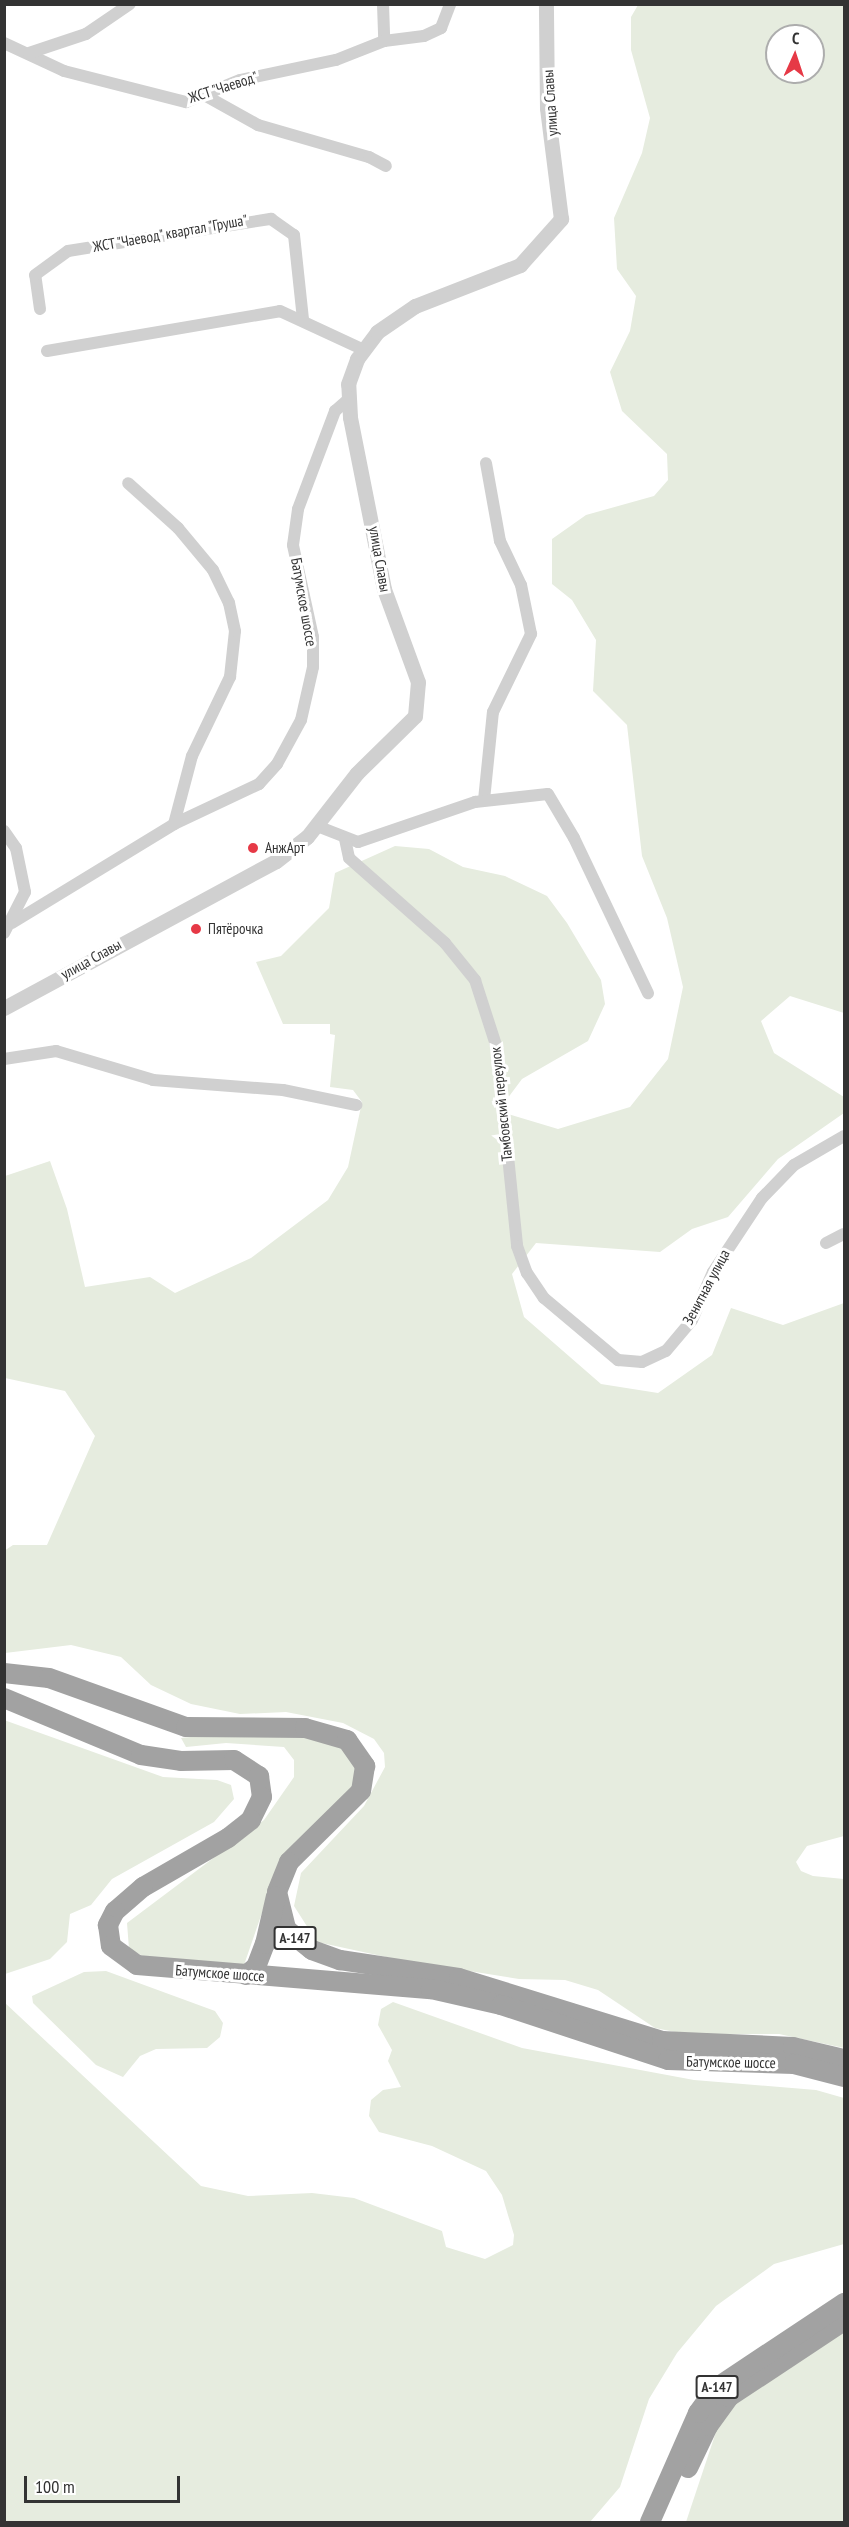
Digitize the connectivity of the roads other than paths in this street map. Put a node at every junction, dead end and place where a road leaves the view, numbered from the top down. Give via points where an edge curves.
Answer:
1 (130, 4) edge
2 (383, 4) edge
3 (450, 4) edge
4 (546, 4) edge
5 (384, 41) junction
6 (4, 43) edge
7 (29, 53) junction
8 (206, 96) junction
9 (386, 166) dead end
10 (40, 309) dead end
11 (303, 319) junction
12 (364, 350) junction
13 (48, 351) dead end
14 (350, 398) junction
15 (486, 463) dead end
16 (128, 483) dead end
17 (484, 800) junction
18 (174, 824) junction
19 (317, 826) junction
20 (4, 831) edge
21 (345, 839) junction
22 (8, 928) edge
23 (648, 993) dead end
24 (4, 1008) edge
25 (4, 1059) edge
26 (356, 1106) dead end
27 (844, 1136) edge
28 (844, 1234) edge
29 (826, 1243) dead end
30 (517, 1246) joint
31 (4, 1673) edge
32 (32, 1675) junction
33 (11, 1700) edge
34 (278, 1892) junction
35 (246, 1975) junction
36 (844, 2059) edge
37 (844, 2077) edge
38 (844, 2303) edge
39 (844, 2321) edge
40 (650, 2523) edge
41 (664, 2523) edge

1 - 7 street via 86,34
2 - 5 street
3 - 5 street via 441,28 424,36
4 - 12 street, улица Славы via 547,108 561,219 553,233 520,265 415,306 377,332
5 - 8 street, ЖСТ "Чаевод" via 336,60 240,80
6 - 7 street
7 - 8 street, ЖСТ "Чаевод" via 64,71 134,92 186,102
8 - 9 street via 258,125 369,157
10 - 11 street, ЖСТ "Чаевод" квартал "Груша" via 35,275 68,251 271,219 294,235
11 - 12 street
11 - 13 street via 280,311 255,312
12 - 14 street, улица Славы via 348,384
14 - 18 street, Батумское шоссе via 335,411 298,509 293,545 313,637 313,667 301,720 277,764 259,784
14 - 19 street, улица Славы via 384,589 419,698 412,721 357,773
15 - 17 street via 500,541 521,585 531,634 493,712
16 - 18 street via 178,528 213,570 229,603 235,631 230,677 192,756
17 - 21 street via 375,838
17 - 23 street via 548,794 574,838
18 - 22 street, Батумское шоссе
19 - 21 street
19 - 24 street, улица Славы via 276,861
20 - 22 street, Батумское шоссе via 16,848 25,885
21 - 30 street, Тамбовский переулок via 349,858 445,943 475,980 497,1048
25 - 26 street via 56,1051 153,1080 283,1090
27 - 30 street, Зенитная улица via 794,1165 762,1198 713,1272 692,1320 666,1351 642,1362 618,1360 544,1298
28 - 29 street
31 - 32 highway
32 - 33 highway via 17,1685
32 - 34 highway via 186,1726 304,1728 347,1740 365,1766 360,1791 289,1862
33 - 35 highway, Батумское шоссе via 141,1755 181,1761 234,1760 259,1776 262,1797 251,1820 127,1898 108,1925 111,1946 137,1965
34 - 35 highway via 256,1967
34 - 36 highway, Батумское шоссе / А-147 via 286,1929 312,1950 340,1960 459,1978 662,2041 793,2047
35 - 37 highway, Батумское шоссе via 430,1989 501,2005 668,2060 794,2064
38 - 40 highway, А-147 via 716,2388 698,2413
39 - 41 highway, А-147 via 742,2386 717,2410

